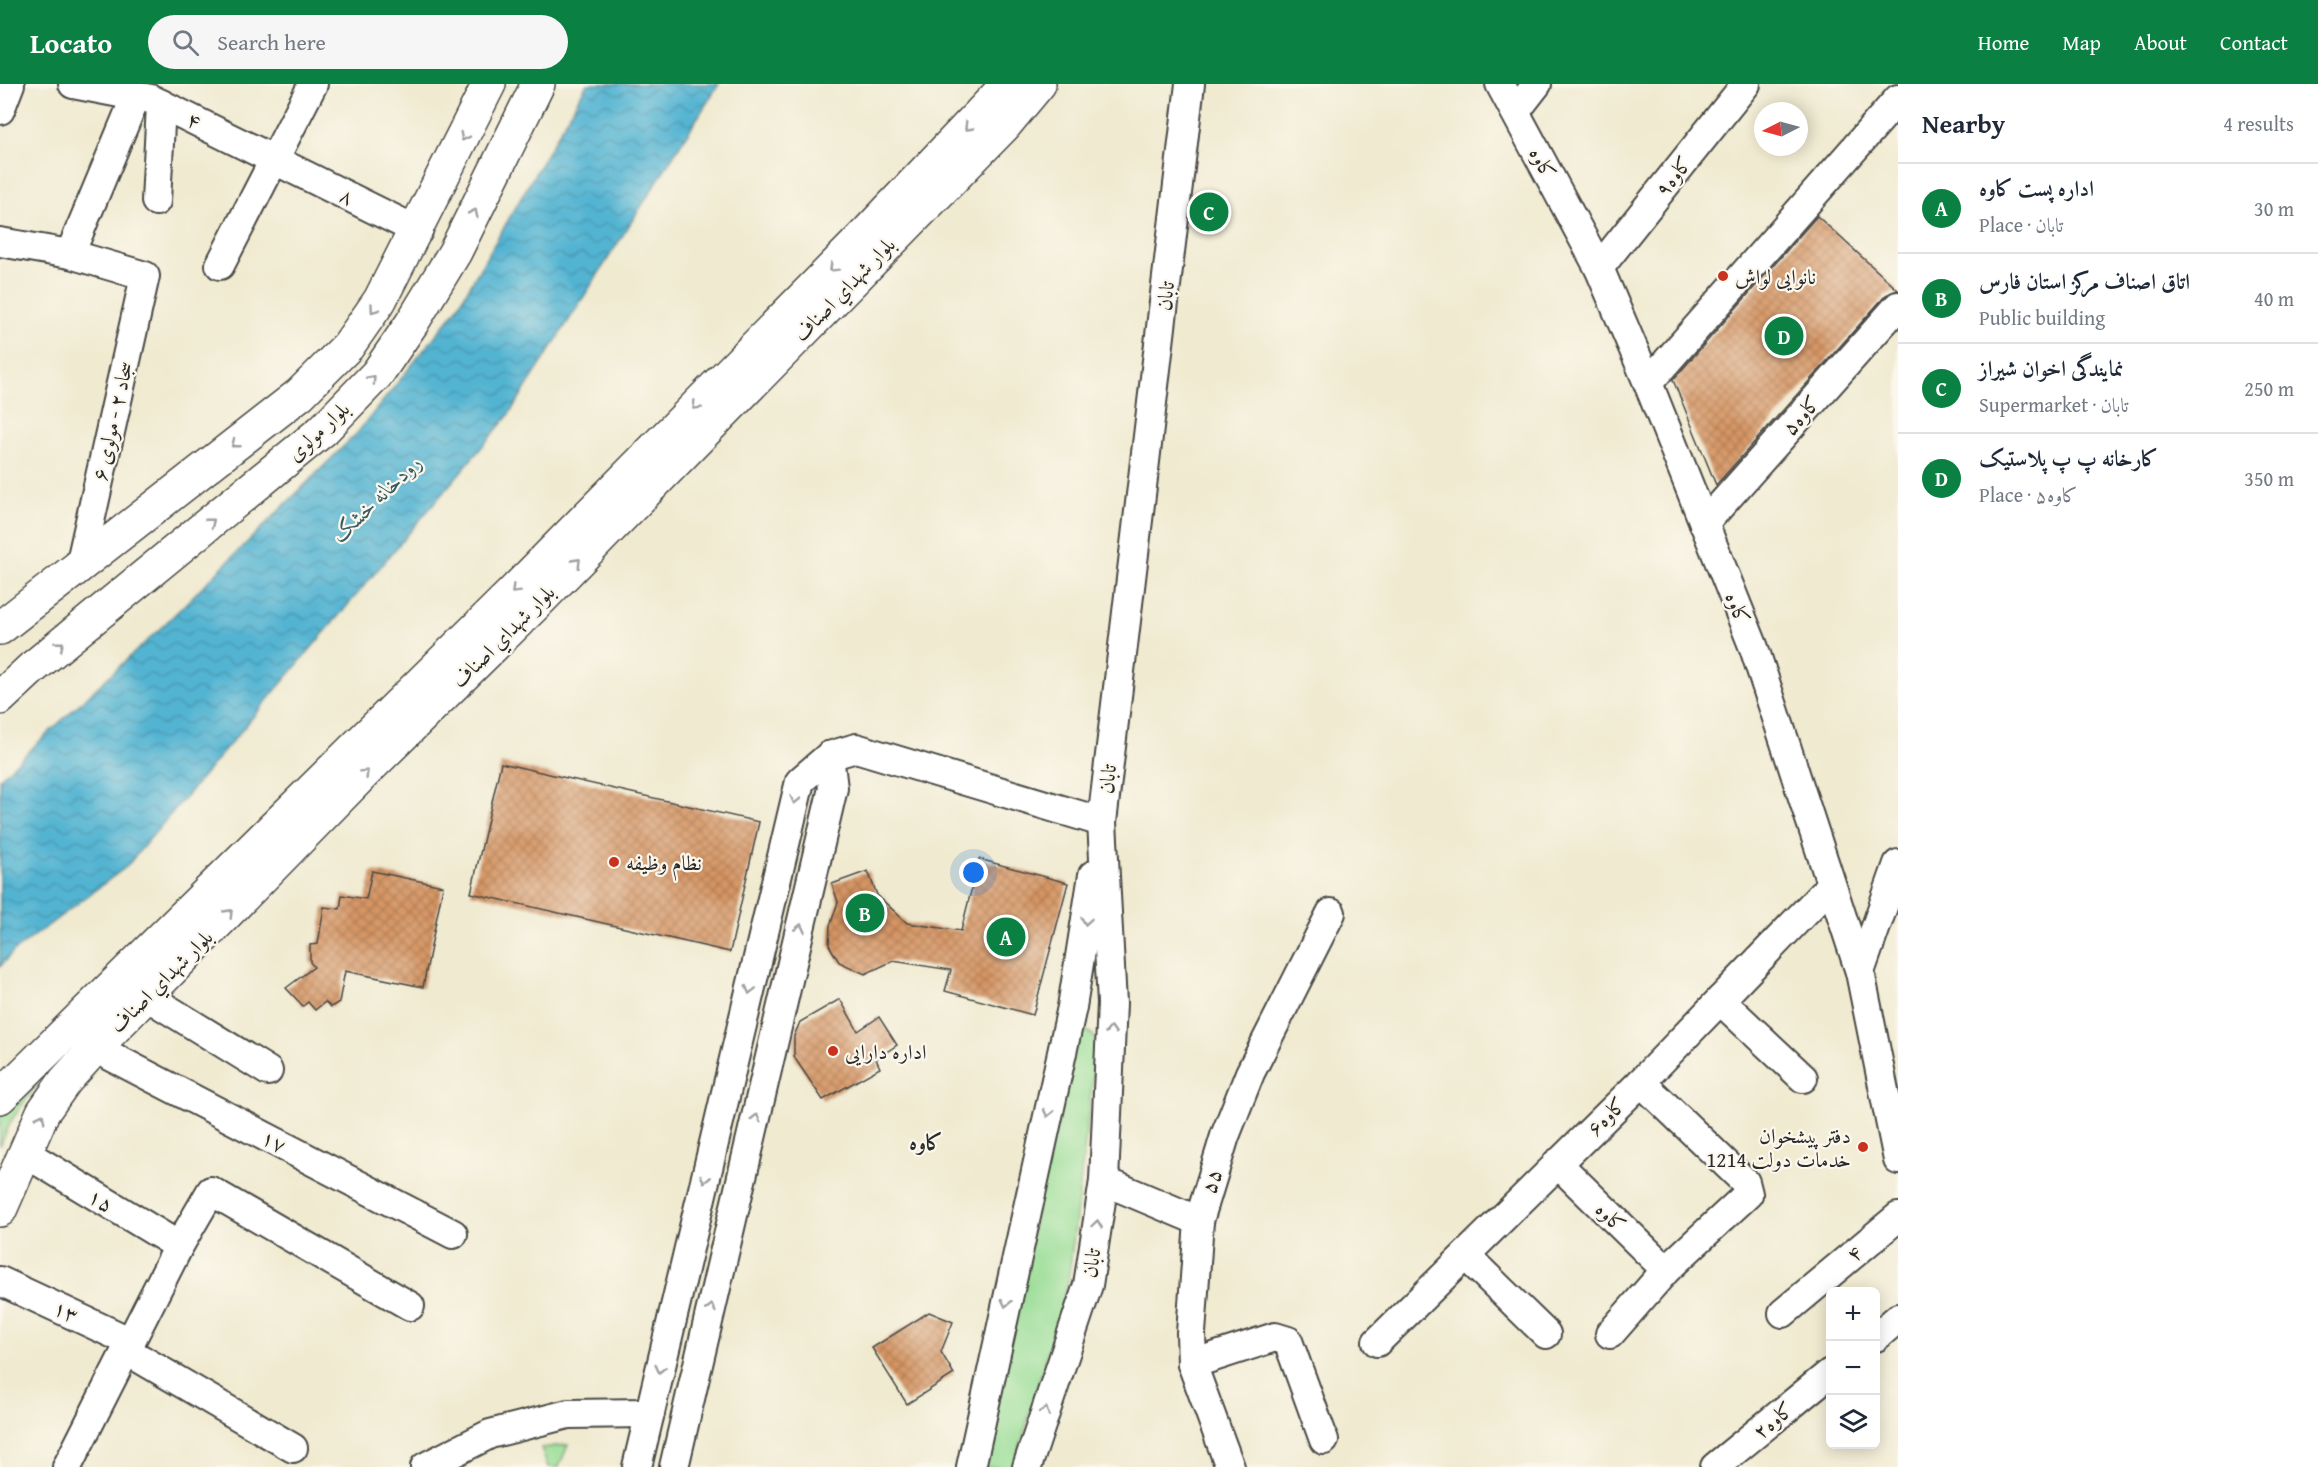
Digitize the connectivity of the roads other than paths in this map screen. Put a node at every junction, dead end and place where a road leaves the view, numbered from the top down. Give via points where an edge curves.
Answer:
1 (10, 84) edge
2 (313, 84) edge
3 (489, 84) edge
4 (538, 84) edge
5 (1008, 84) edge
6 (1040, 84) edge
7 (1190, 84) edge
8 (1500, 84) edge
9 (1537, 84) edge
10 (1746, 84) edge
11 (80, 85) edge
12 (152, 96) edge
13 (1898, 99) edge
14 (0, 110) edge
15 (1516, 111) junction
16 (275, 160) junction
17 (156, 201) dead end
18 (418, 231) junction
19 (0, 242) edge
20 (70, 254) junction
21 (220, 266) dead end
22 (1599, 268) junction
23 (1898, 306) edge
24 (1648, 383) junction
25 (1704, 524) junction
26 (80, 566) junction
27 (0, 628) edge
28 (0, 633) edge
29 (31, 669) junction
30 (0, 698) edge
31 (829, 756) junction
32 (1102, 822) junction
33 (1898, 864) edge
34 (1831, 885) junction
35 (1892, 901) edge
36 (1331, 913) dead end
37 (1860, 972) junction
38 (148, 997) junction
39 (1720, 1000) junction
40 (95, 1048) junction
41 (268, 1071) dead end
42 (1803, 1078) dead end
43 (1641, 1082) junction
44 (0, 1096) edge
45 (25, 1153) junction
46 (1898, 1160) edge
47 (1557, 1163) junction
48 (1104, 1180) junction
49 (2, 1203) edge
50 (1898, 1217) edge
51 (1199, 1221) junction
52 (453, 1234) dead end
53 (179, 1246) junction
54 (1466, 1256) junction
55 (1666, 1270) junction
56 (0, 1281) edge
57 (410, 1306) dead end
58 (1783, 1312) dead end
59 (1898, 1318) edge
60 (1880, 1332) edge
61 (1546, 1334) dead end
62 (1610, 1334) dead end
63 (1377, 1342) dead end
64 (129, 1346) junction
65 (1192, 1364) junction
66 (1826, 1376) edge
67 (650, 1413) junction
68 (1324, 1440) dead end
69 (293, 1448) dead end
70 (67, 1467) edge
71 (424, 1467) edge
72 (637, 1467) edge
73 (674, 1467) edge
74 (971, 1467) edge
75 (1027, 1467) edge
76 (1230, 1467) edge
77 (1715, 1467) edge

1 - 14 street
2 - 16 street
3 -> 18 main road, بلوار مولوی
29 -> 4 main road, بلوار مولوی via 324,430 377,374 455,252
5 -> 44 main road, بلوار شهداي اصناف via 510,595
38 -> 6 main road, بلوار شهداي اصناف via 987,143
7 - 32 street, تابان
8 - 15 street, کاوه
9 - 15 street
10 - 22 street, کاوه۹
11 - 12 street, ۴
12 - 16 street, ۴
12 - 17 street
12 - 20 street
13 - 24 street
15 - 22 street, کاوه
16 - 18 street, ۸
16 - 21 street
18 -> 26 main road, بلوار مولوی via 380,300 340,354 300,394
19 - 20 street
20 - 26 street, سجاد ۲ - مولوی ۶ via 145,276
22 - 24 street, کاوه
23 - 25 street, کاوه۵
24 - 25 street, کاوه
25 - 34 street, کاوه via 1754,648
26 - 27 main road, بلوار مولوی
28 - 29 main road
29 - 30 main road, بلوار مولوی
31 - 32 street via 856,748
31 -> 67 street via 800,781
73 -> 31 street via 833,788
48 -> 32 street, تابان via 1112,1003
32 -> 74 street via 1072,1007
33 - 35 street
34 - 37 street, کاوه
34 - 39 street, کاوه۶
35 - 37 street
36 - 51 street, ۵۵ via 1250,1073 1225,1136
37 - 46 street, کاوه
38 - 40 main road, بلوار شهداي اصناف
38 - 41 street
39 - 42 street
39 - 43 street, کاوه۶
45 -> 40 main road, بلوار شهداي اصناف via 43,1112
40 - 52 street, ۱۷
43 - 47 street, کاوه۶
43 - 55 street via 1748,1188 1748,1194
45 - 49 main road, بلوار شهداي اصناف
45 - 53 street, ۱۵
47 - 54 street, کاوه۶
47 - 55 street, کاوه
48 - 51 street
75 -> 48 street, تابان via 1088,1285
50 - 58 street, ۴
51 - 65 street, ۵۵
53 - 57 street via 211,1191
53 - 64 street
54 - 61 street
54 - 63 street, کاوه۶
55 - 62 street
56 - 64 street, ۱۳
59 - 60 street
64 - 69 street, ۱۳
64 - 70 street
65 - 68 street via 1275,1337 1288,1341
65 - 76 street, ۵۵
66 - 77 street, کاوه۲
67 - 71 street via 568,1414 490,1434
67 - 72 street

